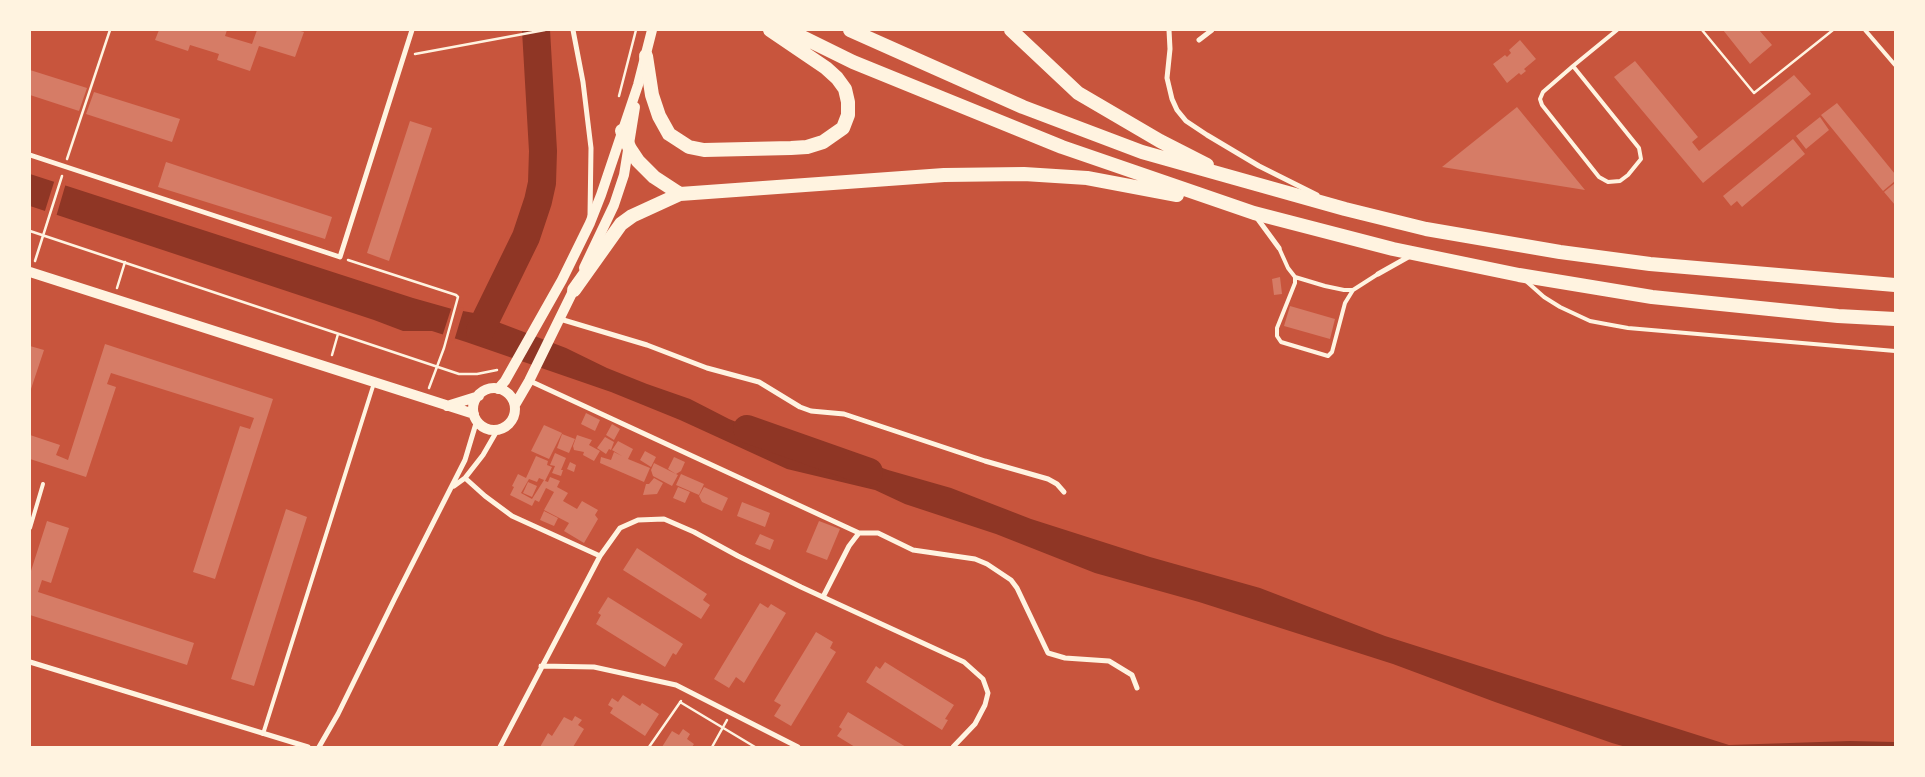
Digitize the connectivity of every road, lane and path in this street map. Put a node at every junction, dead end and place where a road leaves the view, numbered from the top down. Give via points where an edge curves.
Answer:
1 (110, 30) edge
2 (412, 30) edge
3 (545, 30) edge
4 (573, 30) edge
5 (652, 30) edge
6 (770, 30) edge
7 (788, 30) edge
8 (850, 30) edge
9 (1011, 30) edge
10 (1169, 30) edge
11 (1212, 30) edge
12 (1617, 30) edge
13 (1702, 30) edge
14 (1834, 30) edge
15 (1865, 30) edge
16 (1199, 40) dead end
17 (403, 56) junction
18 (646, 56) junction
19 (1895, 65) edge
20 (1573, 66) junction
21 (638, 85) junction
22 (622, 131) junction
23 (630, 149) junction
24 (30, 155) edge
25 (65, 166) junction
26 (61, 176) dead end
27 (1239, 180) junction
28 (680, 194) junction
29 (1217, 202) junction
30 (1345, 209) junction
31 (1254, 213) junction
32 (590, 223) junction
33 (30, 230) edge
34 (43, 235) junction
35 (1279, 248) joint
36 (1414, 254) junction
37 (340, 257) junction
38 (125, 262) junction
39 (31, 272) edge
40 (1378, 274) joint
41 (1518, 275) junction
42 (1295, 277) junction
43 (1895, 284) edge
44 (574, 290) junction
45 (1353, 290) junction
46 (113, 299) junction
47 (1838, 316) junction
48 (560, 319) junction
49 (1895, 319) edge
50 (1895, 327) edge
51 (338, 334) junction
52 (1895, 351) edge
53 (438, 367) junction
54 (327, 368) junction
55 (500, 368) dead end
56 (529, 380) junction
57 (374, 383) junction
58 (502, 385) junction
59 (479, 396) junction
60 (424, 399) junction
61 (515, 405) junction
62 (447, 406) junction
63 (476, 417) junction
64 (498, 429) junction
65 (465, 478) junction
66 (43, 484) dead end
67 (452, 488) junction
68 (1064, 492) dead end
69 (30, 528) edge
70 (859, 533) junction
71 (600, 556) junction
72 (822, 597) junction
73 (30, 662) edge
74 (541, 666) junction
75 (1137, 688) dead end
76 (687, 692) junction
77 (680, 702) junction
78 (731, 714) junction
79 (723, 728) junction
80 (263, 734) junction
81 (308, 747) edge
82 (319, 747) edge
83 (500, 747) edge
84 (648, 747) edge
85 (712, 747) edge
86 (756, 747) edge
87 (798, 747) edge
88 (953, 747) edge

1 - 25 path
2 - 17 street
3 - 17 path
4 - 32 street via 591,148
5 - 18 main road
6 - 18 highway via 826,68 845,89 848,115 839,131 823,142 807,147 782,148 704,150 689,147 669,134 659,116
7 - 29 highway via 853,62 1062,147
8 - 27 highway via 1023,107 1142,152
9 - 27 highway via 1078,93 1160,141
10 - 30 street via 1169,89 1177,110 1186,121 1260,166
11 - 16 street
12 - 20 lane
13 - 14 path via 1754,93
15 - 19 lane
17 - 37 street
18 - 21 main road
20 - 20 lane via 1639,148 1641,159 1620,181 1608,182 1599,177 1542,105 1543,92
21 - 22 main road
21 - 23 main road
22 - 23 highway
22 - 32 main road
23 - 28 highway via 654,178
23 - 44 main road via 614,205
24 - 25 street
25 - 37 street
26 - 34 path
27 - 30 highway
28 - 29 highway via 885,178 1024,174 1087,178
28 - 44 highway via 621,224
29 - 31 highway
30 - 43 highway via 1426,228 1560,252 1650,264
31 - 35 street
31 - 36 highway
32 - 58 main road via 562,280
33 - 34 path
34 - 38 path
34 - 39 path
35 - 42 lane
36 - 40 street
36 - 41 highway
37 - 53 path via 458,297
38 - 46 path
38 - 51 path
39 - 46 main road
40 - 45 lane
41 - 47 highway via 1652,297
41 - 52 lane via 1560,307 1606,324
42 - 45 lane
42 - 45 lane via 1277,336 1281,342 1328,356 1332,352 1345,303
44 - 48 main road
46 - 54 main road
47 - 49 highway
47 - 50 highway
48 - 56 main road
48 - 68 street via 758,382 811,411 844,414 1048,479
51 - 53 path
51 - 54 path
53 - 55 path via 468,375
53 - 60 path
54 - 57 main road
56 - 61 main road
56 - 70 street
57 - 60 main road
57 - 80 lane
58 - 59 main road
58 - 61 main road
59 - 62 main road
59 - 63 main road via 475,402
60 - 62 main road
61 - 64 main road via 514,417
62 - 63 main road
63 - 64 main road via 484,428
63 - 67 street via 470,449
64 - 65 street
65 - 67 street
65 - 71 street via 512,516
66 - 69 lane
67 - 82 street
70 - 72 street
70 - 75 street via 878,534 913,550 981,561 1011,580 1017,588 1048,652 1065,658 1109,662 1132,675
71 - 72 street via 620,528 638,520 664,519
71 - 74 street
72 - 88 street via 964,662 983,680 988,694 985,705 975,724
73 - 80 street
74 - 76 street via 594,668 676,686
74 - 83 street
76 - 77 path
76 - 78 street
77 - 79 path
77 - 84 path
78 - 79 path
78 - 87 street
79 - 85 path
79 - 86 path
80 - 81 street

